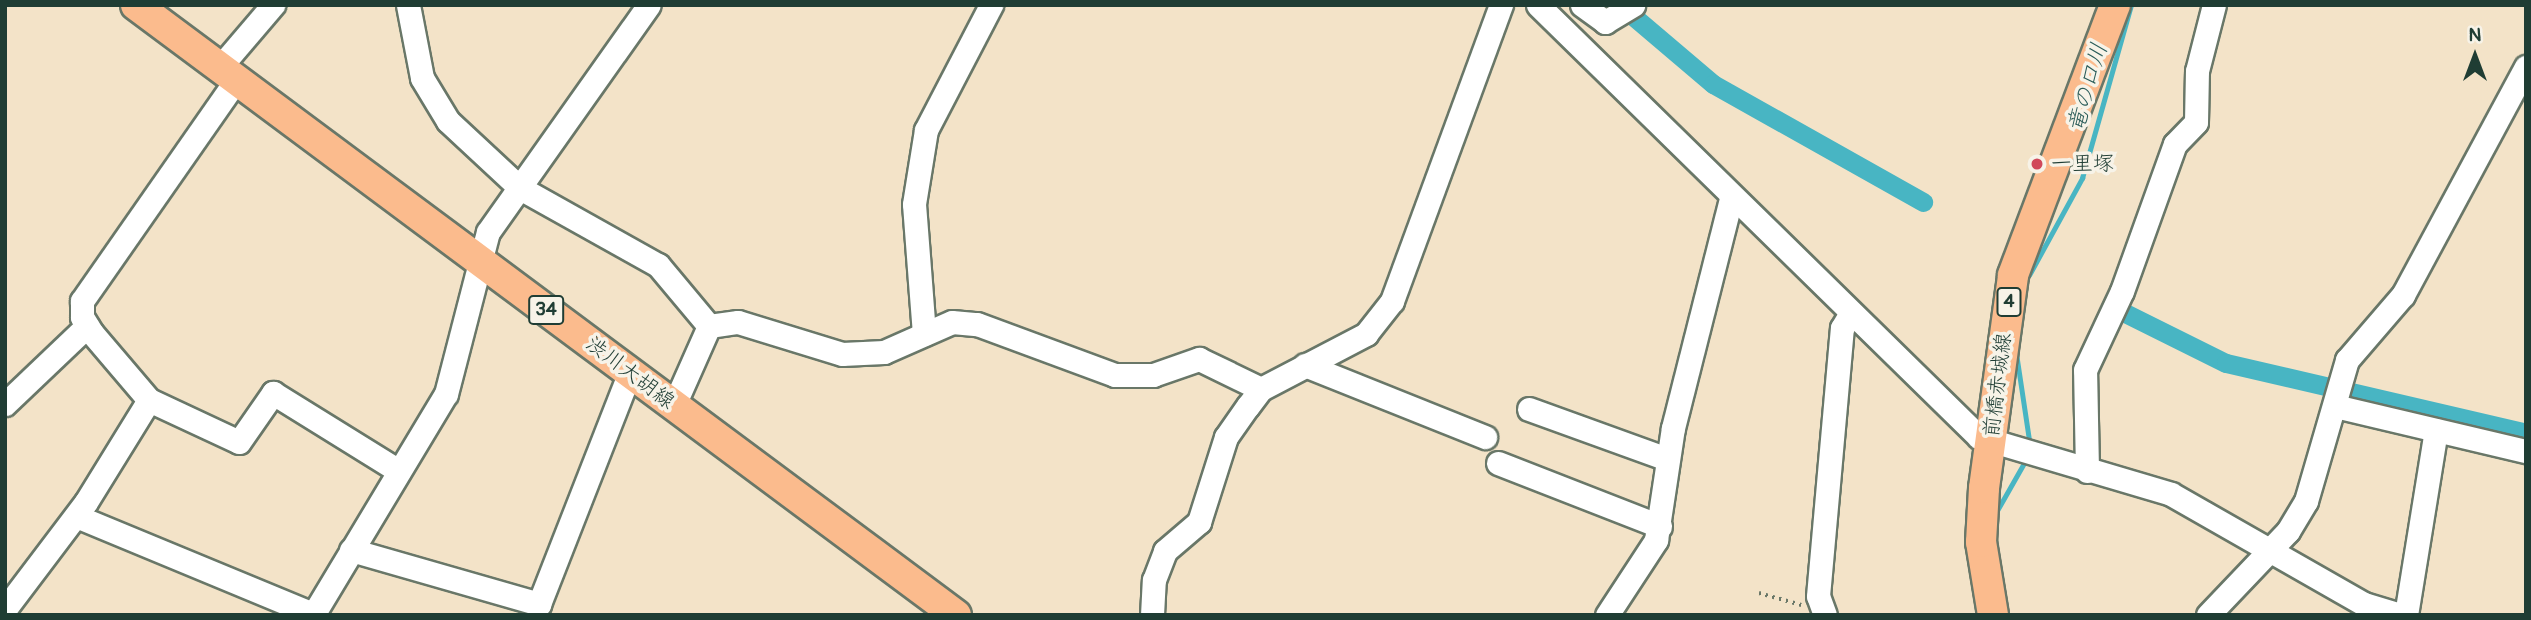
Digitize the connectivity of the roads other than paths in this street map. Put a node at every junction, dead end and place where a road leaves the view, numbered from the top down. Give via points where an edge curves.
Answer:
1 (136, 5) edge
2 (273, 5) edge
3 (408, 5) edge
4 (649, 5) edge
5 (991, 5) edge
6 (1501, 5) edge
7 (1538, 5) edge
8 (1582, 5) edge
9 (2115, 5) edge
10 (2214, 5) edge
11 (1626, 12) edge
12 (2526, 68) edge
13 (229, 73) junction
14 (520, 188) junction
15 (1731, 198) junction
16 (484, 264) junction
17 (1851, 313) junction
18 (87, 326) junction
19 (709, 326) junction
20 (924, 334) junction
21 (1305, 365) junction
22 (630, 372) junction
23 (1261, 389) junction
24 (149, 400) junction
25 (5, 404) edge
26 (2335, 404) junction
27 (674, 405) junction
28 (1529, 408) dead end
29 (2435, 430) junction
30 (1485, 437) dead end
31 (1990, 443) junction
32 (2526, 451) edge
33 (1667, 459) junction
34 (1497, 463) dead end
35 (399, 471) junction
36 (2087, 471) junction
37 (76, 516) junction
38 (1660, 526) junction
39 (2275, 548) junction
40 (351, 550) junction
41 (5, 609) edge
42 (1820, 613) edge
43 (313, 615) edge
44 (956, 615) edge
45 (1152, 615) edge
46 (1607, 615) edge
47 (1993, 615) edge
48 (2208, 615) edge
49 (2400, 615) edge
50 (2406, 615) edge

1 - 13 main road, 渋川大胡線 / 34
2 - 13 street
3 - 14 street via 430,96
4 - 14 street
5 - 20 street via 926,130 914,204
6 - 21 street via 1392,300 1366,334
7 - 15 street
8 - 11 street via 1605,22
9 - 31 main road, 前橋赤城線 / 4 via 2017,262
10 - 36 street via 2197,71 2196,122 2175,144 2122,290 2085,370
12 - 26 street via 2403,295 2357,345 2341,375
13 - 16 main road, 渋川大胡線 / 34
13 - 18 street via 82,301
14 - 16 street via 488,232
14 - 19 street via 658,265
15 - 17 street
15 - 33 street
16 - 22 main road, 渋川大胡線 / 34
16 - 35 street via 446,394
17 - 31 street
17 - 42 street via 1842,328
18 - 24 street
18 - 25 street
19 - 20 street via 738,322 842,354 884,352
19 - 27 street
20 - 23 street via 952,322 977,324 1115,375 1153,375 1199,359
21 - 23 street
21 - 30 street
22 - 27 main road, 渋川大胡線 / 34
22 - 40 street via 539,604
23 - 45 street via 1226,438 1199,522 1166,551 1154,580
24 - 35 street via 239,442 273,393
24 - 37 street
26 - 29 street
26 - 39 street via 2306,501
27 - 44 main road, 渋川大胡線 / 34
28 - 33 street
29 - 32 street
29 - 50 street
31 - 36 street
31 - 47 main road, 前橋赤城線 / 4 via 1981,542
33 - 38 street
34 - 38 street
35 - 40 street
36 - 39 street via 2171,494
37 - 41 street
37 - 43 street
38 - 46 street
39 - 48 street
39 - 49 street via 2364,604
40 - 43 street

